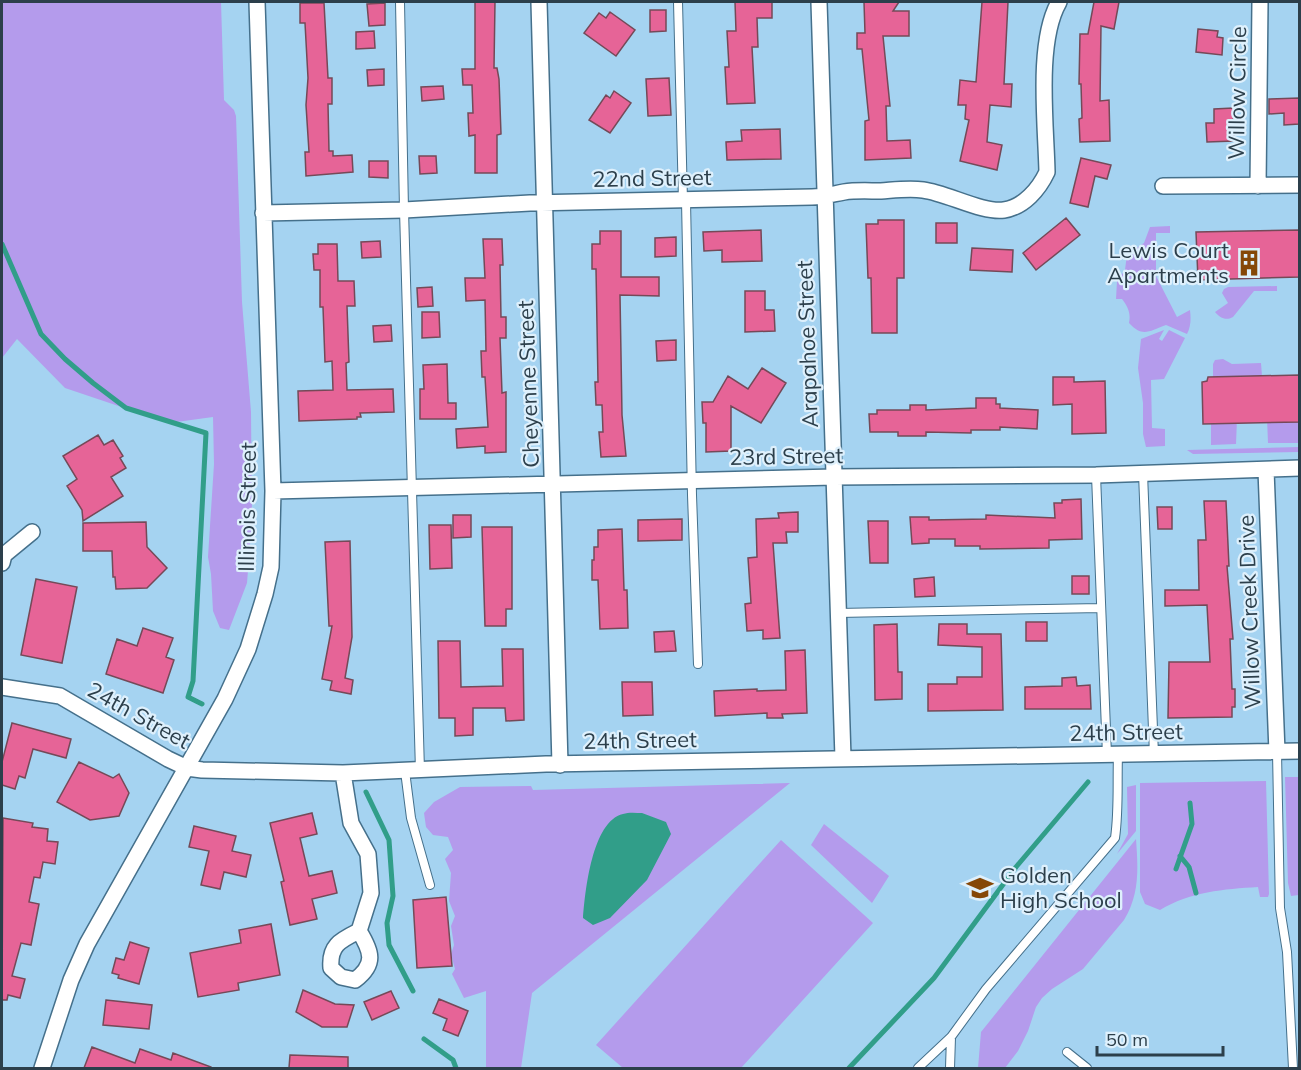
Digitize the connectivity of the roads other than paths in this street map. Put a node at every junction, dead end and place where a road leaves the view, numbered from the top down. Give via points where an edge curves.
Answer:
1 (257, 2) edge
2 (400, 2) edge
3 (539, 2) edge
4 (678, 2) edge
5 (819, 2) edge
6 (1059, 2) edge
7 (1260, 2) edge
8 (1299, 185) edge
9 (1163, 186) dead end
10 (1258, 186) junction
11 (825, 196) junction
12 (685, 201) junction
13 (545, 203) junction
14 (404, 210) junction
15 (263, 213) junction
16 (1299, 468) edge
17 (1266, 470) junction
18 (1143, 473) junction
19 (1096, 475) junction
20 (834, 477) junction
21 (692, 480) junction
22 (553, 484) junction
23 (412, 488) junction
24 (273, 491) junction
25 (32, 532) dead end
26 (2, 562) edge
27 (1101, 608) junction
28 (838, 613) junction
29 (698, 664) dead end
30 (2, 687) edge
31 (1277, 752) junction
32 (1299, 752) edge
33 (1113, 755) junction
34 (1154, 755) junction
35 (843, 758) junction
36 (560, 765) junction
37 (187, 768) junction
38 (405, 771) junction
39 (420, 771) junction
40 (343, 774) junction
41 (430, 885) dead end
42 (359, 931) dead end
43 (951, 1037) junction
44 (1067, 1052) dead end
45 (42, 1068) edge
46 (918, 1068) edge
47 (950, 1068) edge
48 (1087, 1068) edge
49 (1293, 1068) edge

1 - 15 street, Illinois Street
2 - 14 lane
3 - 13 street, Cheyenne Street
4 - 12 lane
5 - 11 street, Arapahoe Street
6 - 11 street, 22nd Street via 1051,15 1045,50 1047,172 1033,194 1004,210 990,210 920,190
7 - 10 street, Willow Circle
8 - 10 street
9 - 10 street
11 - 12 street, 22nd Street
11 - 20 street, Arapahoe Street
12 - 13 street, 22nd Street
12 - 21 lane
13 - 14 street, 22nd Street
13 - 22 street, Cheyenne Street
14 - 15 street, 22nd Street
14 - 23 lane
15 - 24 street, Illinois Street
16 - 17 street, 23rd Street
17 - 18 street, 23rd Street
17 - 31 street, Willow Creek Drive
18 - 19 street, 23rd Street
18 - 34 lane
19 - 20 street, 23rd Street
19 - 27 lane
20 - 21 street, 23rd Street
20 - 28 street, Arapahoe Street
21 - 22 street, 23rd Street
21 - 29 lane
22 - 23 street, 23rd Street
22 - 36 street, Cheyenne Street
23 - 24 street, 23rd Street
23 - 39 lane
24 - 37 street, Illinois Street via 271,567 257,621 225,699
25 - 26 street via 4,555
27 - 28 lane
27 - 33 lane
28 - 35 street, Arapahoe Street
30 - 37 street, 24th Street via 60,696
31 - 32 street, 24th Street
31 - 34 street, 24th Street
31 - 49 lane via 1280,908 1287,952
33 - 34 street, 24th Street
33 - 35 street, 24th Street
33 - 43 lane via 1118,817 1115,838 986,989
35 - 36 street, 24th Street
36 - 39 street, 24th Street
37 - 40 street, 24th Street
37 - 45 street, Illinois Street via 87,944
38 - 39 street, 24th Street
38 - 40 street, 24th Street
38 - 41 lane via 411,818
40 - 42 street via 351,823 368,854 370,893
43 - 46 lane
43 - 47 lane
44 - 48 lane

